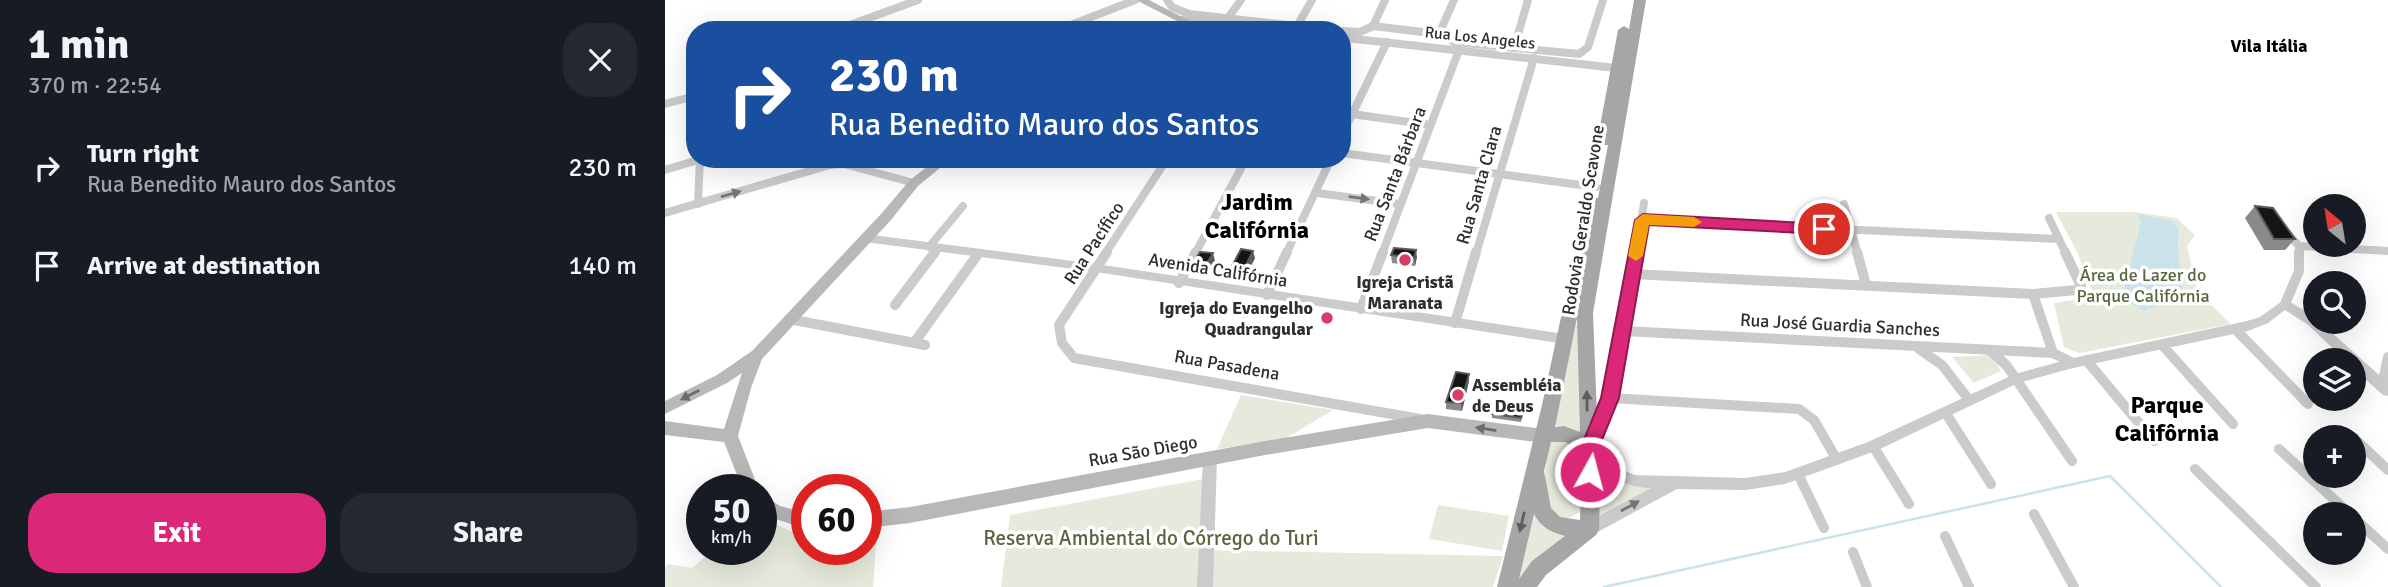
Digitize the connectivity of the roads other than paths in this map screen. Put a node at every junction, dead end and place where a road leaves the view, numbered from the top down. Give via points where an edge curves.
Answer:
1 (918, 0) edge
2 (1135, 0) edge
3 (1141, 0) edge
4 (1241, 0) edge
5 (1312, 0) edge
6 (1385, 0) edge
7 (1454, 0) edge
8 (1528, 0) edge
9 (1603, 0) edge
10 (1630, 0) edge
11 (1640, 0) edge
12 (1168, 2) edge
13 (1228, 18) junction
14 (861, 21) edge
15 (1081, 21) edge
16 (1174, 21) edge
17 (1254, 21) edge
18 (1300, 21) edge
19 (1373, 26) junction
20 (1402, 30) junction
21 (1351, 32) edge
22 (1418, 32) junction
23 (1439, 34) junction
24 (1351, 38) edge
25 (1387, 42) junction
26 (1398, 43) junction
27 (1415, 45) junction
28 (1514, 48) junction
29 (1459, 50) junction
30 (1534, 58) junction
31 (1616, 68) junction
32 (686, 98) edge
33 (665, 104) edge
34 (1352, 114) joint
35 (1430, 125) junction
36 (1351, 154) edge
37 (1415, 162) junction
38 (686, 163) edge
39 (700, 168) edge
40 (820, 168) edge
41 (858, 168) edge
42 (933, 168) edge
43 (1161, 168) edge
44 (1241, 168) edge
45 (1327, 168) edge
46 (665, 170) edge
47 (1499, 172) junction
48 (914, 183) junction
49 (1597, 187) junction
50 (1317, 193) junction
51 (1644, 203) dead end
52 (698, 204) junction
53 (1400, 204) junction
54 (1844, 204) dead end
55 (963, 206) dead end
56 (665, 213) edge
57 (2049, 218) dead end
58 (1643, 220) junction
59 (2278, 224) edge
60 (1850, 230) junction
61 (865, 238) junction
62 (2058, 239) junction
63 (2299, 246) junction
64 (933, 247) junction
65 (2388, 250) edge
66 (978, 254) junction
67 (1096, 268) junction
68 (1632, 274) junction
69 (1179, 283) junction
70 (1866, 285) junction
71 (2033, 294) junction
72 (1267, 295) junction
73 (2285, 304) junction
74 (895, 305) dead end
75 (1360, 309) junction
76 (789, 319) junction
77 (1455, 323) junction
78 (2236, 330) junction
79 (1624, 331) junction
80 (1565, 339) junction
81 (2162, 345) junction
82 (1062, 346) joint
83 (1913, 347) junction
84 (2340, 348) edge
85 (1990, 350) junction
86 (2053, 353) junction
87 (755, 356) junction
88 (2388, 357) edge
89 (2080, 362) junction
90 (2366, 371) edge
91 (722, 379) junction
92 (2015, 379) junction
93 (743, 387) junction
94 (2385, 388) edge
95 (1610, 398) junction
96 (2303, 399) edge
97 (1969, 400) junction
98 (666, 407) edge
99 (1945, 412) junction
100 (1387, 421) junction
101 (2233, 424) dead end
102 (665, 428) edge
103 (730, 436) junction
104 (2154, 441) dead end
105 (1541, 445) junction
106 (1873, 446) junction
107 (2279, 449) dead end
108 (2366, 449) edge
109 (1588, 452) junction
110 (1210, 458) junction
111 (1837, 460) junction
112 (2072, 461) dead end
113 (2195, 469) dead end
114 (2388, 470) edge
115 (745, 474) edge
116 (1798, 474) junction
117 (1673, 484) junction
118 (1991, 484) dead end
119 (2337, 502) edge
120 (1909, 504) dead end
121 (2034, 514) dead end
122 (882, 518) edge
123 (1823, 528) dead end
124 (1589, 529) junction
125 (2366, 529) edge
126 (1945, 536) dead end
127 (2388, 550) edge
128 (1853, 552) dead end
129 (1205, 587) edge
130 (1507, 587) edge
131 (1525, 587) edge
132 (1867, 587) edge
133 (1969, 587) edge
134 (2074, 587) edge
135 (2316, 587) edge

1 - 14 street
2 - 15 street
3 - 16 main road
4 - 13 street
5 - 18 street
6 - 19 street
7 - 23 street
8 - 28 street
9 - 28 street via 1583,53
10 - 31 main road, Rodovia Geraldo Scavone
109 -> 11 main road, Rodovia Geraldo Scavone via 1584,313
12 - 13 street via 1185,13
13 - 17 street
19 - 20 street
19 - 21 street
20 - 22 street
20 - 26 street
22 - 23 street
22 - 27 street
23 - 28 street via 1454,41
24 - 25 street, Rua Los Angeles
25 - 26 street, Rua Los Angeles
25 - 34 street
26 - 27 street, Rua Los Angeles
27 - 29 street, Rua Los Angeles
29 - 30 street, Rua Los Angeles
29 - 35 street, Rua Santa Bárbara
30 - 31 street, Rua Los Angeles
30 - 47 street, Rua Santa Clara
31 - 49 main road, Rodovia Geraldo Scavone
32 - 33 street
34 - 35 street
35 - 37 street, Rua Santa Bárbara
36 - 37 street
37 - 47 street
37 - 53 street, Rua Santa Bárbara
38 - 46 street
39 - 52 street
52 -> 40 street
41 -> 48 street
42 - 48 main road
43 - 67 street, Rua Pacífico
44 - 69 street
45 - 50 street
47 - 49 street
47 - 77 street, Rua Santa Clara
48 - 61 main road
49 - 80 main road, Rodovia Geraldo Scavone
50 -> 53 street
50 - 72 street
51 - 58 street
52 - 56 street
53 - 75 street, Rua Santa Bárbara
54 - 60 street
55 - 64 street
57 - 62 street
58 - 60 street
58 - 68 street
59 - 63 street
60 - 62 street
60 - 70 street
61 - 64 street, Avenida Califórnia
61 - 76 main road
62 - 71 street via 2081,286 2070,292
63 - 65 street
63 - 73 street via 2299,271
64 - 66 street, Avenida Califórnia
64 - 74 street
66 - 67 street, Avenida Califórnia
66 - 76 street via 920,344
67 - 69 street, Avenida Califórnia
67 - 82 street, Rua Pacífico via 1059,325
68 - 70 street
68 - 79 street
69 - 72 street, Avenida Califórnia
70 - 71 street
71 - 86 street
72 - 75 street, Avenida Califórnia
73 - 78 street via 2264,320
73 - 84 street
75 - 77 street, Avenida Califórnia
76 - 87 main road
77 - 80 street, Avenida Califórnia
78 - 81 street
78 - 96 street
79 - 83 street, Rua José Guardia Sanches
79 - 95 street
80 - 105 main road, Rodovia Geraldo Scavone
81 - 89 street
81 - 101 street
82 - 100 street, Rua Pasadena via 1074,358
83 - 85 street, Rua José Guardia Sanches
83 - 97 street via 1944,366
85 - 86 street, Rua José Guardia Sanches
85 - 92 street
86 - 89 street
87 - 91 main road
87 - 93 main road
88 - 94 street
89 - 92 street
89 - 104 street
90 - 94 street
91 - 93 main road
91 -> 98 main road
92 - 97 street
92 - 112 street
93 - 103 main road
95 - 109 street
95 - 111 street via 1799,409 1814,420
97 - 99 street
99 - 106 street
99 - 118 street
105 -> 100 main road, Rua São Diego via 1427,421
100 - 110 main road, Rua São Diego
102 - 103 main road
103 - 115 main road
105 - 109 main road via 1563,432
105 - 124 main road via 1540,511 1551,524
105 -> 130 main road, Rodovia Geraldo Scavone
106 - 111 street
106 - 120 street
107 - 119 street
108 - 114 street
109 - 117 street via 1620,476
109 - 124 main road, Rodovia Geraldo Scavone
110 - 122 main road, Rua São Diego
110 - 129 street
111 - 116 street
113 - 135 street
116 - 117 street via 1746,484
116 - 123 street
124 -> 117 street
121 - 134 street
124 - 131 main road via 1539,568
125 - 127 street
126 - 133 street
128 - 132 street

